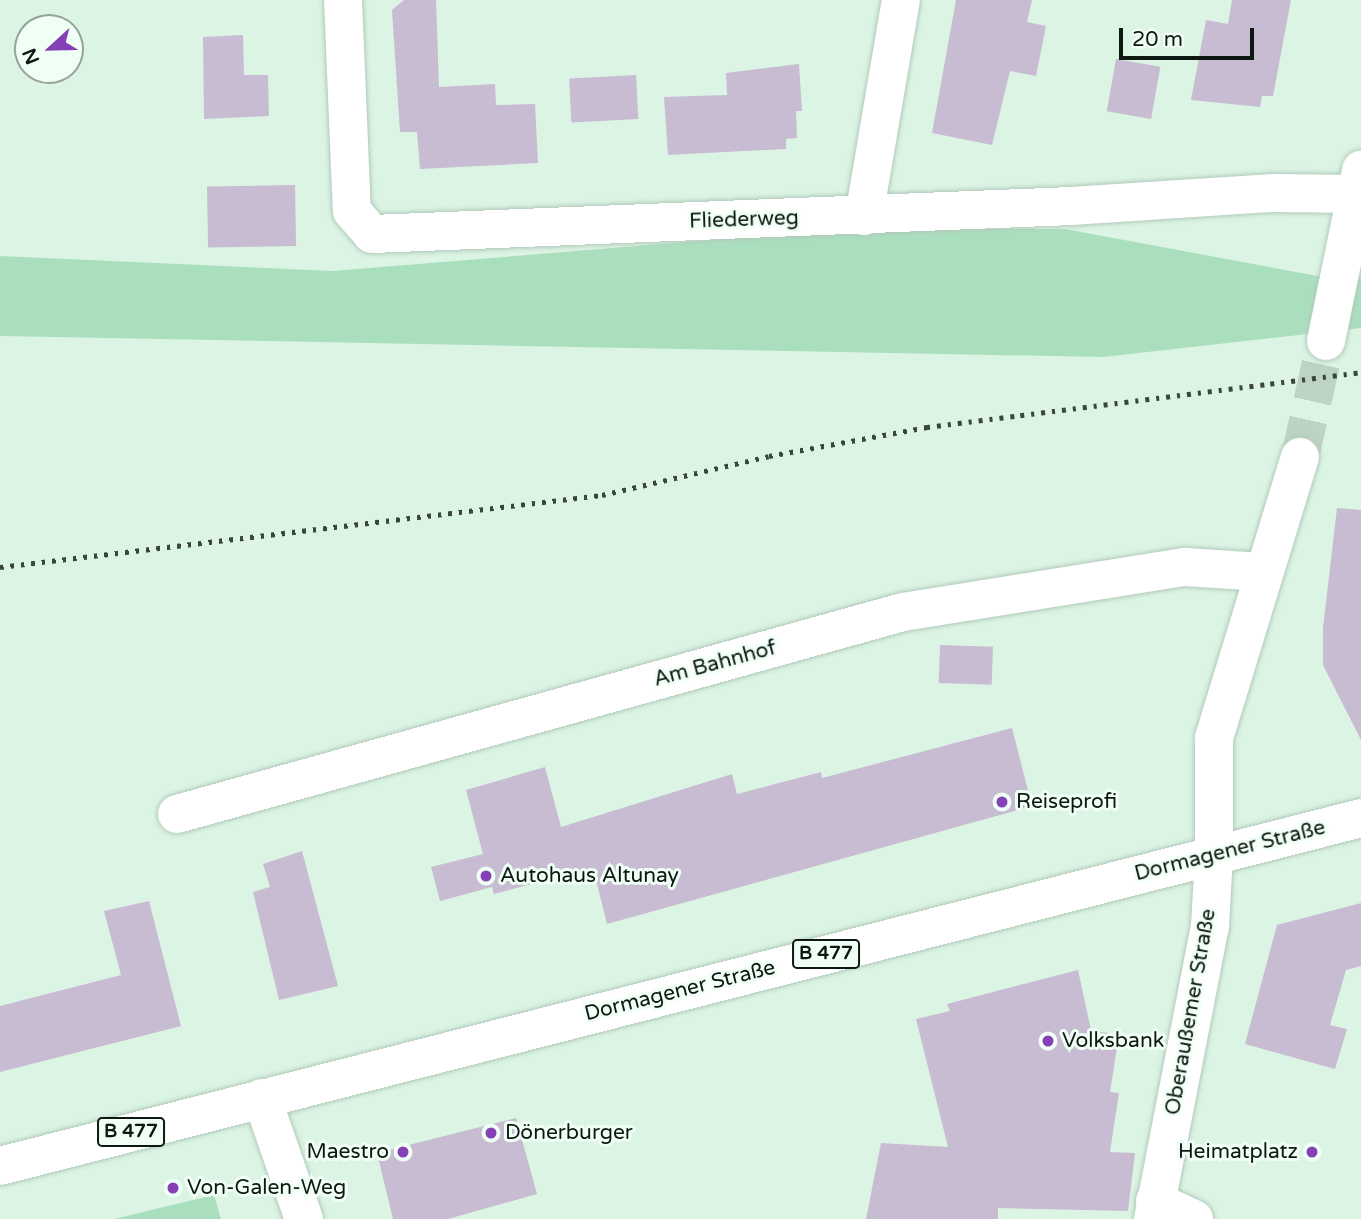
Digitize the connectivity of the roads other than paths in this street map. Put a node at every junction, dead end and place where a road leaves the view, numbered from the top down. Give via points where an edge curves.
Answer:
1 (343, 0) edge
2 (901, 0) edge
3 (1360, 186) edge
4 (864, 216) junction
5 (1326, 341) tunnel mouth
6 (1300, 457) tunnel mouth
7 (1263, 572) junction
8 (177, 814) dead end
9 (1361, 818) edge
10 (1214, 854) junction
11 (262, 1098) junction
12 (0, 1166) edge
13 (1154, 1210) edge
14 (304, 1219) edge
15 (1194, 1219) edge

1 - 4 street, Fliederweg via 352,212 372,234
2 - 4 street
3 - 4 street, Fliederweg
3 - 5 street
6 - 7 street, Oberaußemer Straße
7 - 8 street, Am Bahnhof via 1185,567 903,612
7 - 10 street, Oberaußemer Straße via 1214,738
9 - 10 street, Dormagener Straße / B 477
10 - 11 street, Dormagener Straße / B 477
10 - 13 street, Oberaußemer Straße via 1210,927
11 - 12 street, Dormagener Straße / B 477
11 - 14 street
13 - 15 street, Oberaußemer Straße

